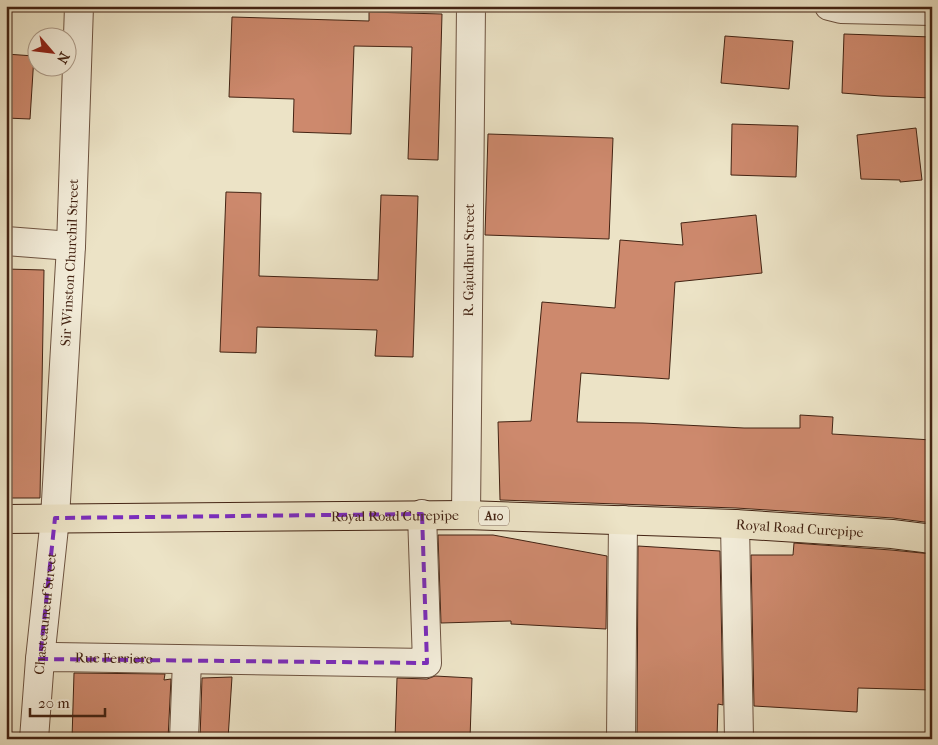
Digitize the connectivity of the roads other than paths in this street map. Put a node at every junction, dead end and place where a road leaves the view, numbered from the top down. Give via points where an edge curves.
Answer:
1 (79, 6) edge
2 (471, 6) edge
3 (829, 6) edge
4 (932, 11) edge
5 (6, 241) edge
6 (71, 246) junction
7 (422, 514) junction
8 (466, 515) junction
9 (55, 518) junction
10 (6, 519) edge
11 (623, 520) junction
12 (735, 524) junction
13 (932, 539) edge
14 (40, 659) junction
15 (187, 660) junction
16 (34, 739) edge
17 (184, 739) edge
18 (621, 739) edge
19 (739, 739) edge

1 - 6 street, Sir Winston Churchil Street
2 - 8 street, R. Gajudhur Street
3 - 4 street
5 - 6 street
6 - 9 street, Sir Winston Churchil Street
7 - 8 main road, Royal Road Curepipe / A10
7 - 9 main road, Royal Road Curepipe / A10
7 - 15 street, Rue Ferriere via 427,663
8 - 11 main road, Royal Road Curepipe / A10
9 - 10 main road, Royal Road Curepipe / A10
9 - 14 street, Chasteauneuf Street
11 - 12 main road, Royal Road Curepipe / A10
11 - 18 street
12 - 13 main road, Royal Road Curepipe / A10
12 - 19 street
14 - 15 street, Rue Ferriere
14 - 16 street, Chasteauneuf Street
15 - 17 street

